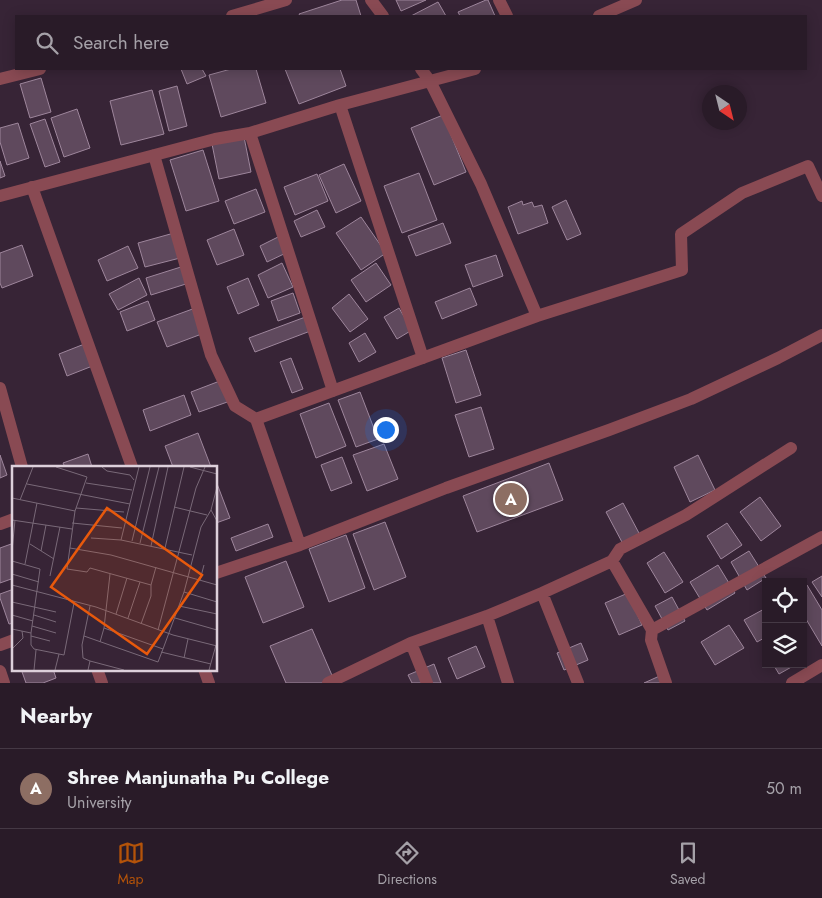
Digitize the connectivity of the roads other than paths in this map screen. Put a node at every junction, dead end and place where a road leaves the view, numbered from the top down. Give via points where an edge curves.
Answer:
1 (286, 0) edge
2 (371, 0) edge
3 (500, 0) edge
4 (629, 1) edge
5 (235, 15) edge
6 (382, 15) edge
7 (507, 15) edge
8 (601, 15) edge
9 (36, 70) edge
10 (422, 70) edge
11 (472, 70) edge
12 (0, 79) edge
13 (430, 81) junction
14 (340, 105) junction
15 (250, 133) junction
16 (154, 155) junction
17 (32, 187) junction
18 (0, 196) edge
19 (822, 196) edge
20 (537, 316) junction
21 (822, 335) edge
22 (423, 358) junction
23 (0, 388) edge
24 (333, 391) junction
25 (4, 413) edge
26 (256, 419) junction
27 (791, 448) dead end
28 (22, 466) edge
29 (132, 466) edge
30 (12, 520) edge
31 (0, 524) edge
32 (822, 537) edge
33 (300, 545) junction
34 (612, 561) junction
35 (218, 572) edge
36 (542, 593) junction
37 (487, 616) junction
38 (652, 630) junction
39 (12, 641) edge
40 (411, 642) junction
41 (0, 645) edge
42 (822, 665) edge
43 (97, 670) edge
44 (204, 670) edge
45 (0, 671) edge
46 (4, 683) edge
47 (102, 683) edge
48 (209, 683) edge
49 (328, 683) edge
50 (427, 683) edge
51 (508, 683) edge
52 (578, 683) edge
53 (666, 683) edge
54 (792, 683) edge

1 - 5 street
2 - 6 street
3 - 7 street
4 - 8 street
9 - 12 street
10 - 13 street
11 - 13 street
13 - 14 street
13 - 20 street via 481,184
14 - 15 street
14 - 22 street
15 - 16 street
15 - 24 street
16 - 17 street
16 - 26 street via 211,354 235,406
17 - 18 street
17 - 29 street
19 - 20 street via 808,166 742,193 681,234 682,270
20 - 22 street
21 - 33 street via 691,399
22 - 24 street
23 - 25 street
24 - 26 street
25 - 28 street
26 - 33 street
27 - 34 street via 686,515 620,549
30 - 31 street
32 - 38 street
33 - 35 street
34 - 36 street
34 - 38 street
36 - 37 street
36 - 52 street
37 - 40 street
37 - 51 street
38 - 53 street via 651,640
39 - 41 street
40 - 49 street
40 - 50 street
42 - 54 street
43 - 47 street
44 - 48 street
45 - 46 street

